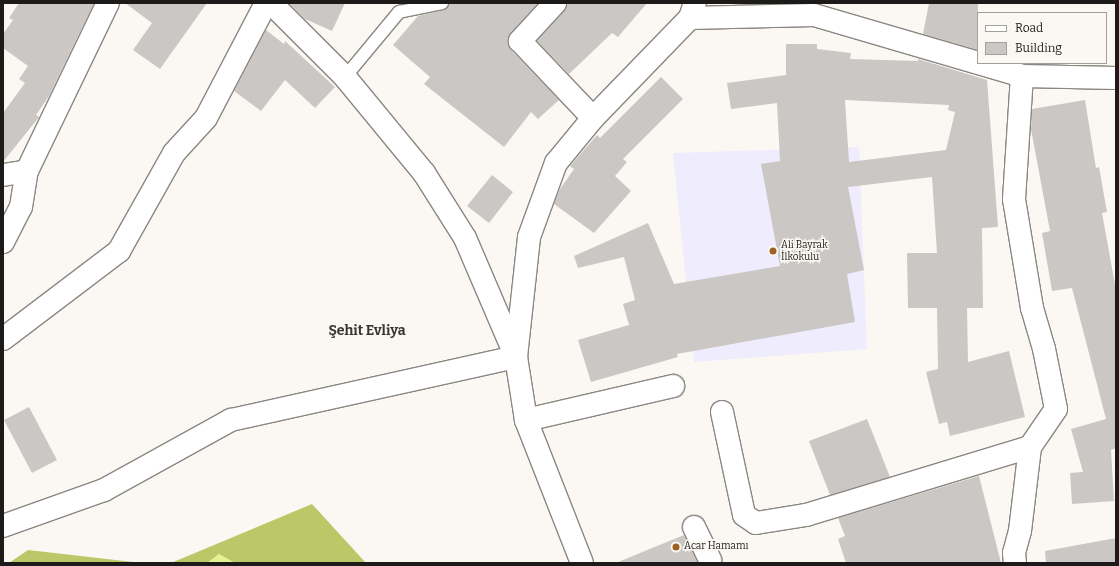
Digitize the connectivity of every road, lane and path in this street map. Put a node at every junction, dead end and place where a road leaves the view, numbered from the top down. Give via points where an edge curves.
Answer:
1 (108, 3) edge
2 (266, 3) edge
3 (271, 3) edge
4 (442, 3) edge
5 (556, 3) edge
6 (815, 9) edge
7 (692, 11) edge
8 (977, 61) edge
9 (985, 64) edge
10 (1022, 76) junction
11 (345, 77) junction
12 (1116, 78) edge
13 (593, 118) junction
14 (27, 171) junction
15 (3, 175) edge
16 (3, 242) edge
17 (3, 339) edge
18 (516, 357) junction
19 (673, 386) dead end
20 (722, 412) dead end
21 (526, 420) junction
22 (1030, 447) junction
23 (3, 526) edge
24 (694, 527) dead end
25 (710, 560) dead end
26 (582, 563) edge
27 (1016, 563) edge

1 - 14 street
2 - 17 street via 206,118 174,153 119,251
3 - 11 street
4 - 11 lane via 399,12
5 - 13 street via 520,41
6 - 7 street
6 - 8 street
7 - 13 street
9 - 10 street
10 - 12 street
10 - 22 street via 1014,199 1032,308 1044,349 1056,409
11 - 18 street via 424,173 465,238
13 - 18 street via 556,163 529,237
14 - 15 street
14 - 16 street via 21,207
18 - 21 street
18 - 23 street via 231,420 104,490
19 - 21 street
20 - 22 street via 744,515 756,523 806,515
21 - 26 street
22 - 27 street via 1020,531 1014,553
24 - 25 street

